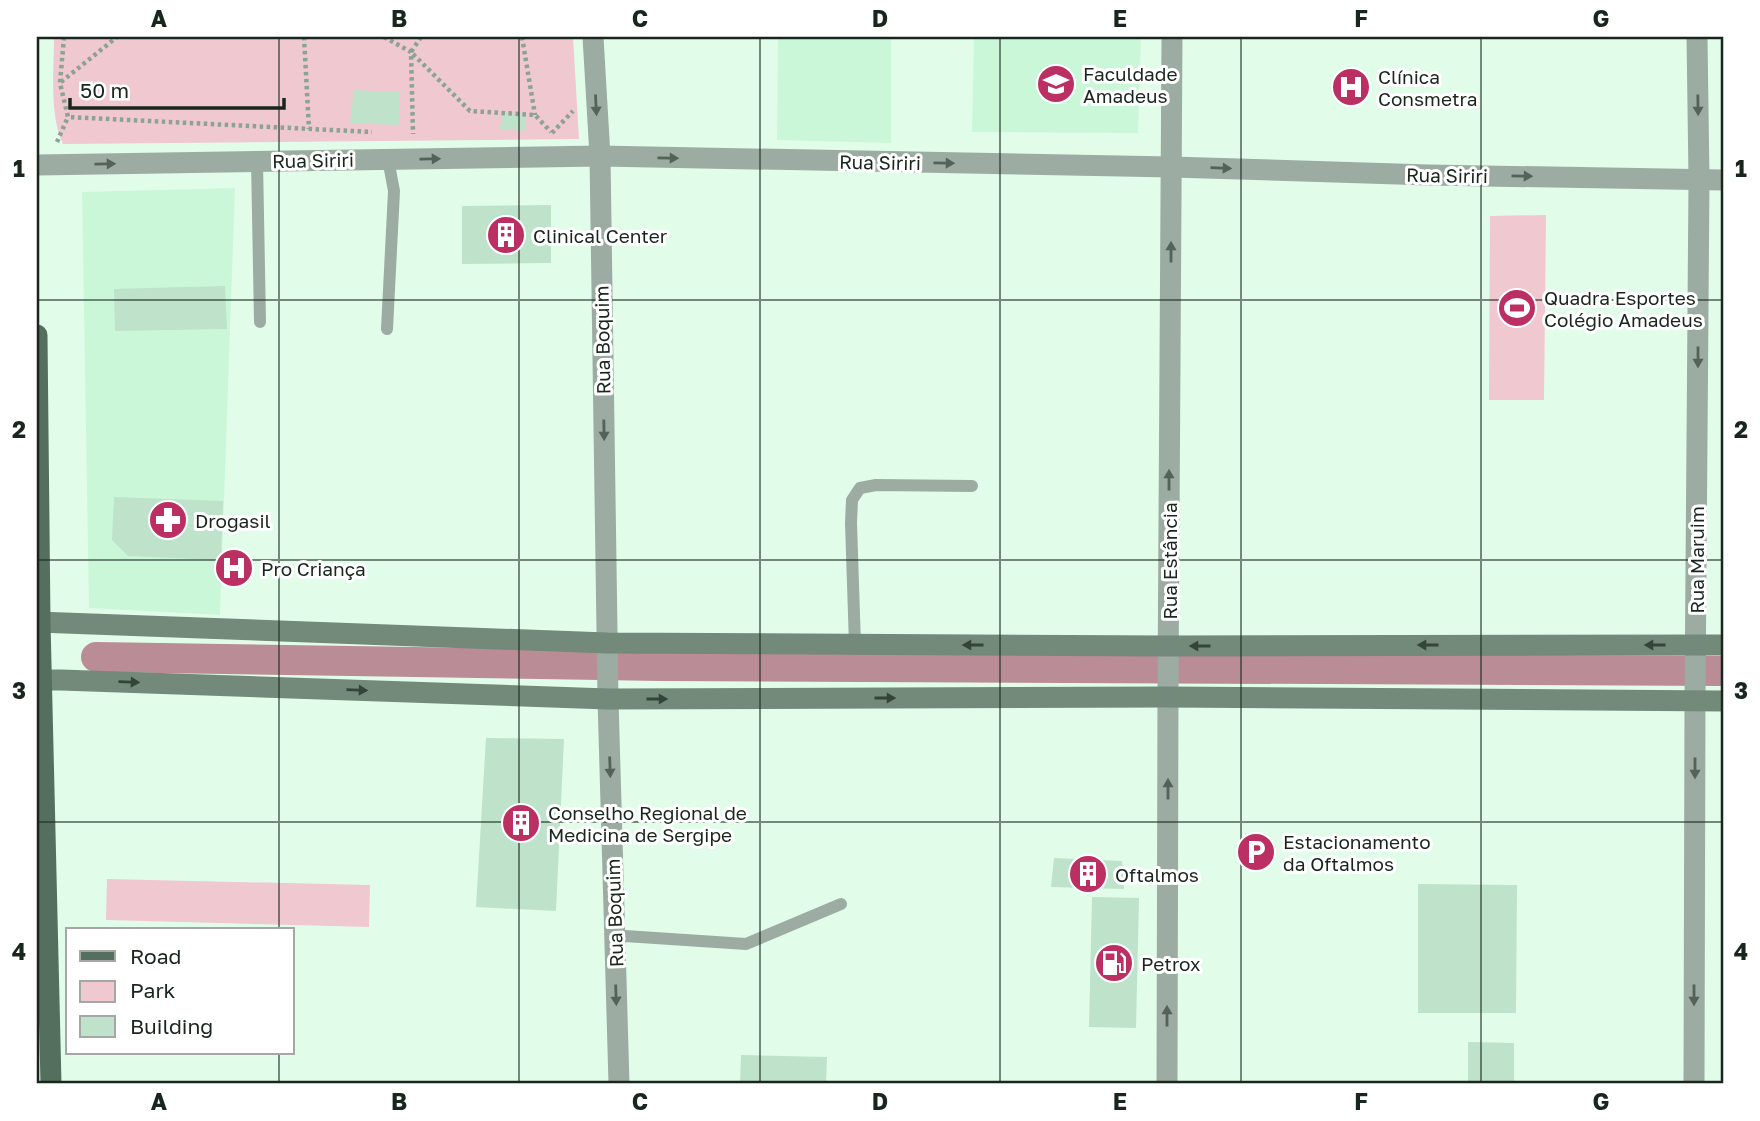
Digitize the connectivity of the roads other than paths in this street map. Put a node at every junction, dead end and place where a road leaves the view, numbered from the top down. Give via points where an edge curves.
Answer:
1 (593, 37) edge
2 (1172, 37) edge
3 (1697, 37) edge
4 (600, 156) junction
5 (388, 159) junction
6 (257, 161) junction
7 (37, 165) edge
8 (1172, 167) junction
9 (1699, 179) junction
10 (1723, 180) edge
11 (260, 322) dead end
12 (387, 329) dead end
13 (37, 335) edge
14 (972, 486) dead end
15 (45, 622) edge
16 (855, 645) junction
17 (1723, 645) edge
18 (607, 650) junction
19 (1168, 652) junction
20 (1696, 652) junction
21 (47, 680) edge
22 (608, 691) junction
23 (1168, 691) junction
24 (1695, 691) junction
25 (1723, 701) edge
26 (841, 904) dead end
27 (615, 940) junction
28 (51, 1084) edge
29 (619, 1084) edge
30 (1167, 1084) edge
31 (1694, 1084) edge

1 -> 4 street, Rua Boquim
2 - 8 street, Rua Estância
3 -> 9 street, Rua Maruim
5 -> 4 street, Rua Siriri
4 -> 8 street, Rua Siriri
4 -> 18 street, Rua Boquim
5 - 6 street, Rua Siriri
5 - 12 lane via 394,191
7 -> 6 street, Rua Siriri
6 - 11 lane
8 -> 9 street, Rua Siriri
19 -> 8 street, Rua Estância
9 - 10 street, Rua Siriri
9 -> 20 street, Rua Maruim
13 - 15 main road
14 - 16 lane via 860,488 852,499 851,523
15 - 18 street
15 - 21 main road
16 - 18 street
19 -> 16 street
17 - 20 street
18 - 22 street, Rua Boquim
20 -> 19 street
19 - 23 street, Rua Estância
20 - 24 street, Rua Maruim
21 -> 22 street
21 - 28 main road
22 -> 23 street
22 -> 27 street, Rua Boquim
23 - 24 street
30 -> 23 street, Rua Estância
24 - 25 street
24 -> 31 street, Rua Maruim
26 - 27 lane via 746,944 625,936
27 -> 29 street, Rua Boquim

